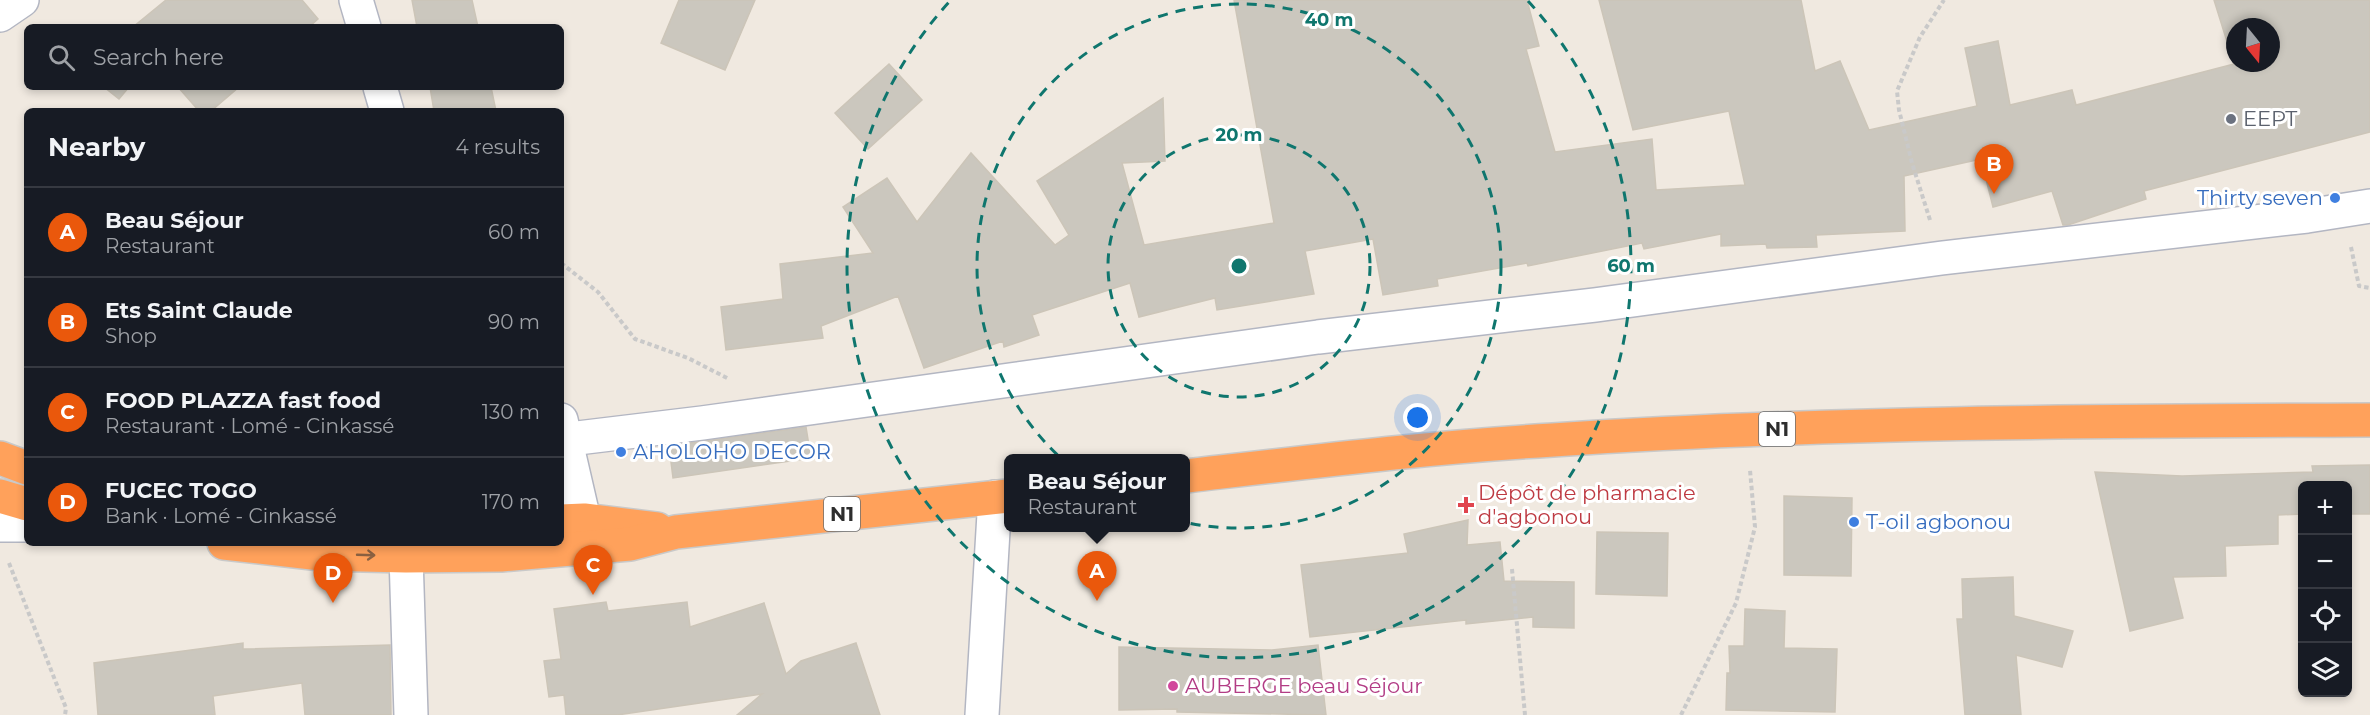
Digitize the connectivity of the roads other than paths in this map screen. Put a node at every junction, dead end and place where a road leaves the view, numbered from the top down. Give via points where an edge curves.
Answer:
1 (22, 0) edge
2 (356, 0) edge
3 (0, 15) edge
4 (363, 24) edge
5 (381, 90) edge
6 (386, 108) edge
7 (2356, 209) edge
8 (2370, 420) edge
9 (564, 433) edge
10 (564, 443) edge
11 (0, 458) edge
12 (24, 467) edge
13 (1190, 475) edge
14 (0, 496) edge
15 (1002, 496) edge
16 (24, 503) edge
17 (572, 520) edge
18 (0, 525) edge
19 (24, 525) edge
20 (676, 532) junction
21 (250, 546) edge
22 (406, 556) junction
23 (411, 715) edge
24 (982, 715) edge

1 - 3 street
2 - 4 street
5 - 6 street
7 - 9 street via 1318,337 770,412
8 - 13 highway, N1 via 1746,430 1551,440
10 - 17 street
11 - 12 highway
14 - 16 highway
15 - 20 highway, N1
15 - 24 street
17 - 20 highway, N1
18 - 19 street
20 - 22 highway, N1 via 630,544 588,549
21 -> 22 highway, N1 via 321,554
22 - 23 street

